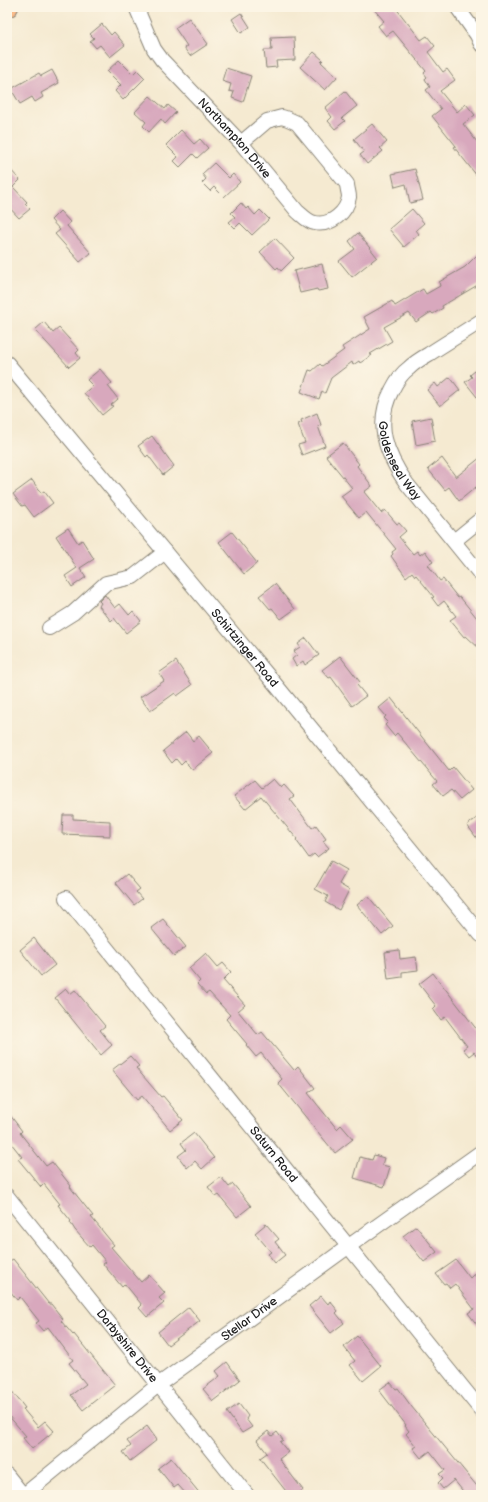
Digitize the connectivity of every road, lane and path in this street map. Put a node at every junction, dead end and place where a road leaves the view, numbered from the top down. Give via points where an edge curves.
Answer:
1 (136, 7) edge
2 (457, 7) edge
3 (481, 44) edge
4 (241, 143) junction
5 (481, 321) edge
6 (7, 363) edge
7 (481, 519) edge
8 (454, 542) junction
9 (165, 552) junction
10 (481, 575) edge
11 (49, 628) dead end
12 (66, 898) dead end
13 (481, 935) edge
14 (481, 1152) edge
15 (7, 1196) edge
16 (349, 1246) junction
17 (158, 1385) junction
18 (481, 1410) edge
19 (7, 1475) edge
20 (24, 1495) edge
21 (247, 1495) edge

1 - 4 street, Northampton Drive via 154,49 162,60
2 - 3 street
4 - 4 street, Northampton Drive via 267,121 282,117 297,124 347,184 349,197 344,210 334,220 321,223 307,220
5 - 8 street, Goldenseal Way via 408,368 393,387 383,416 384,436 398,471
6 - 9 street, Schirtzinger Road
7 - 8 street
8 - 10 street, Goldenseal Way
9 - 11 street via 133,577 106,583 73,613
9 - 13 street, Schirtzinger Road
12 - 16 street, Saturn Road
14 - 16 street, Stellar Drive
15 - 17 street, Darbyshire Drive
16 - 17 street, Stellar Drive
16 - 18 street, Saturn Road
17 - 20 street, Stellar Drive
17 - 21 street, Darbyshire Drive
19 - 20 street

